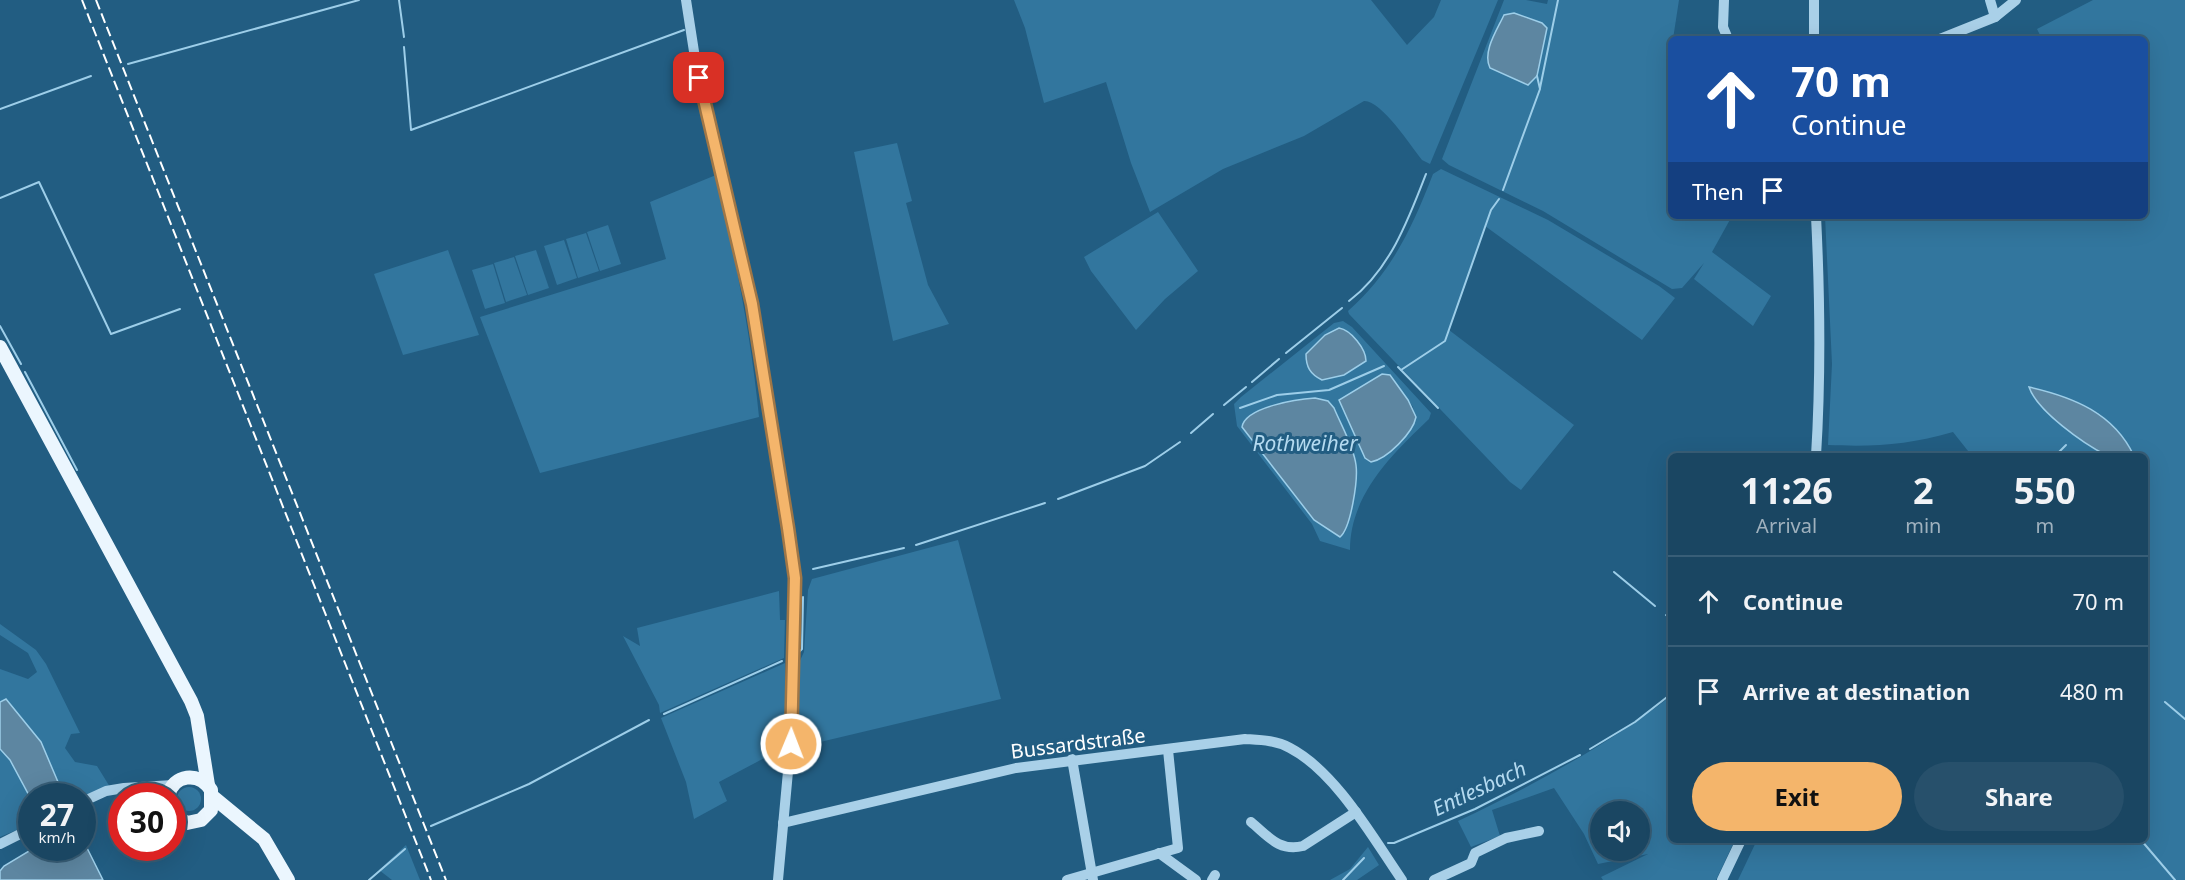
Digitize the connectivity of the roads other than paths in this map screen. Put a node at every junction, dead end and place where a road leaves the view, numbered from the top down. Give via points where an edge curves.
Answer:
1 (686, 0) edge
2 (1724, 0) edge
3 (1815, 0) edge
4 (1990, 0) edge
5 (2016, 0) edge
6 (1995, 17) junction
7 (1727, 36) edge
8 (1814, 36) edge
9 (1948, 36) edge
10 (1816, 219) edge
11 (0, 347) edge
12 (1816, 453) edge
13 (200, 748) junction
14 (1168, 750) junction
15 (1072, 759) junction
16 (186, 777) junction
17 (179, 783) edge
18 (210, 791) junction
19 (1356, 812) junction
20 (207, 816) junction
21 (243, 821) junction
22 (186, 822) edge
23 (1251, 822) dead end
24 (783, 823) junction
25 (1539, 831) dead end
26 (18, 835) edge
27 (1740, 843) edge
28 (0, 844) edge
29 (1159, 853) junction
30 (1092, 877) edge
31 (1192, 879) edge
32 (288, 880) edge
33 (778, 880) edge
34 (1067, 880) edge
35 (1402, 880) edge
36 (1434, 880) edge
37 (1722, 880) edge

1 - 24 street via 695,57 752,304 795,578 791,738
2 - 7 street via 1723,27
3 - 8 street
4 - 6 street
5 - 6 street
6 - 9 street
10 - 12 street via 1820,311
11 - 13 main road via 191,701 201,734
13 - 16 main road
13 - 18 main road
14 - 15 street, Bussardstraße
14 - 19 street, Bussardstraße via 1245,739 1274,741 1312,764
14 - 29 street via 1178,848
15 - 24 street, Bussardstraße via 1016,768
15 - 30 street
16 - 17 main road
16 - 18 main road via 194,777
18 - 20 main road via 213,804
18 - 21 main road
19 - 23 street via 1303,846 1293,848 1283,848
19 - 35 street, Bussardstraße
20 - 21 main road
20 - 22 main road
21 - 32 main road via 264,838
24 - 33 street
25 - 36 street via 1496,843 1475,853 1471,863
26 - 28 street
27 - 37 street
29 - 30 street
29 - 31 street
30 - 34 street

